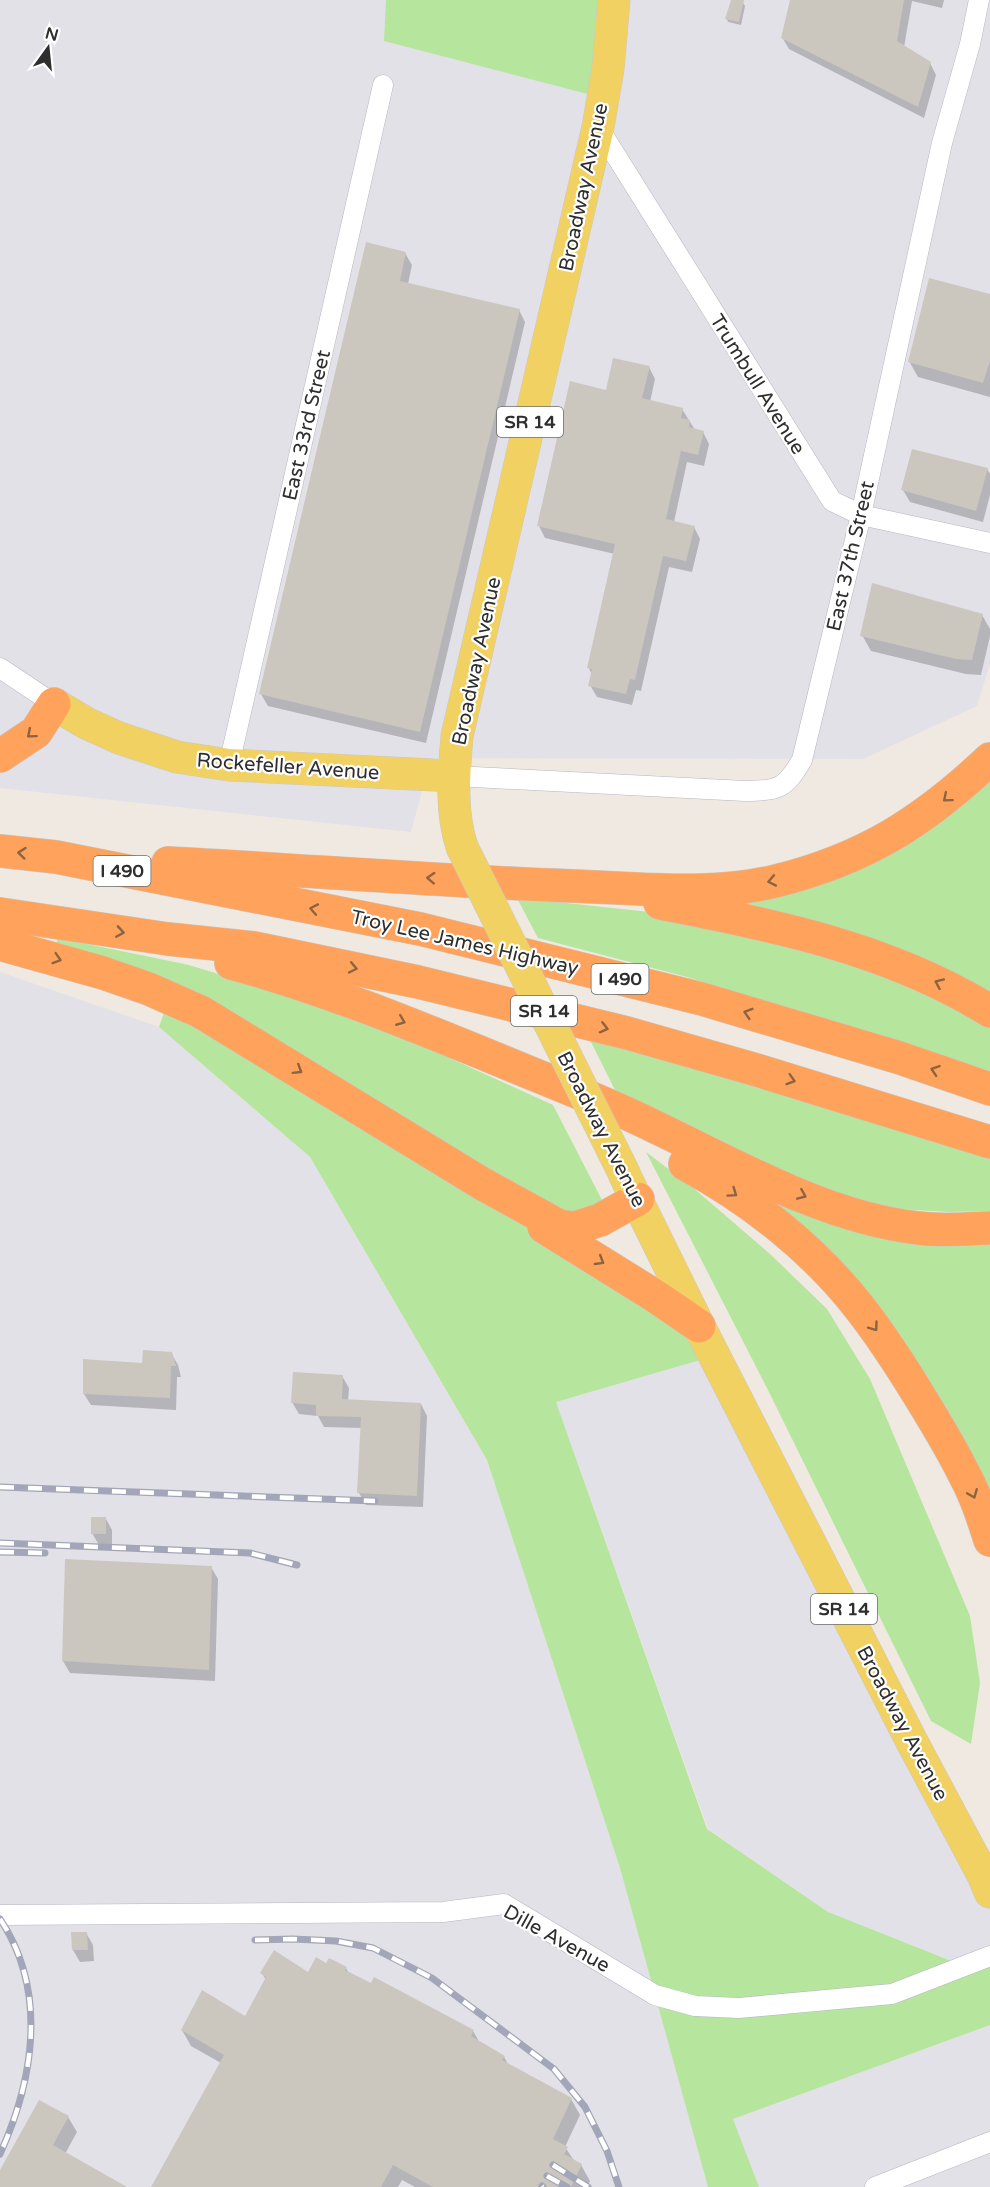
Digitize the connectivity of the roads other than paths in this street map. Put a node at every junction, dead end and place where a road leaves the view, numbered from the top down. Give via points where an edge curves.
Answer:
1 (614, 0) edge
2 (979, 0) edge
3 (383, 85) dead end
4 (597, 128) junction
5 (861, 515) junction
6 (990, 543) edge
7 (0, 668) edge
8 (54, 704) junction
9 (0, 756) edge
10 (990, 759) edge
11 (229, 765) junction
12 (454, 776) junction
13 (0, 851) edge
14 (56, 857) junction
15 (521, 884) junction
16 (0, 914) edge
17 (0, 944) edge
18 (260, 960) junction
19 (990, 1011) edge
20 (480, 1053) junction
21 (990, 1089) edge
22 (990, 1142) edge
23 (481, 1183) junction
24 (631, 1187) junction
25 (990, 1228) edge
26 (699, 1326) junction
27 (990, 1540) edge
28 (990, 1892) edge
29 (0, 1915) edge
30 (990, 1956) edge
31 (990, 2142) edge
32 (875, 2187) edge

1 - 4 main road, Broadway Avenue / SR 14 via 608,69
2 - 5 street, East 37th Street via 942,143
3 - 11 street, East 33rd Street
4 - 5 street, Trumbull Avenue via 832,501
4 - 12 main road, Broadway Avenue / SR 14 via 457,736
5 - 6 street, Trumbull Avenue
5 - 12 street, East 37th Street via 801,760 790,779 779,788 745,791
7 - 8 street, Rockefeller Avenue
8 -> 9 highway via 36,732
8 - 11 main road, Rockefeller Avenue via 119,738 177,757
10 -> 15 highway via 940,804 899,832 834,864 773,881 678,890
11 - 12 main road, Rockefeller Avenue
12 - 24 main road, Broadway Avenue / SR 14, bridge via 455,827 462,846
14 -> 13 highway, Troy Lee James Highway / I 490
15 -> 14 highway
21 -> 14 highway, Troy Lee James Highway / I 490 via 702,999 420,929
19 -> 15 highway via 903,968 803,933 658,902
16 -> 18 highway via 168,939 221,960
17 -> 23 highway via 149,989 201,1012
18 -> 20 highway
18 -> 22 highway via 418,982 627,1033
20 -> 25 highway via 628,1114 744,1171 834,1208 918,1228
20 -> 27 highway via 710,1178 783,1229 821,1264 897,1360 966,1478
23 - 24 highway via 559,1226 575,1228 600,1221
23 -> 26 highway
24 - 26 main road, Broadway Avenue / SR 14
26 - 28 main road, Broadway Avenue / SR 14
29 - 30 street, Dille Avenue via 443,1912 504,1904 655,1995 695,2006 739,2008 892,1994
31 - 32 street

